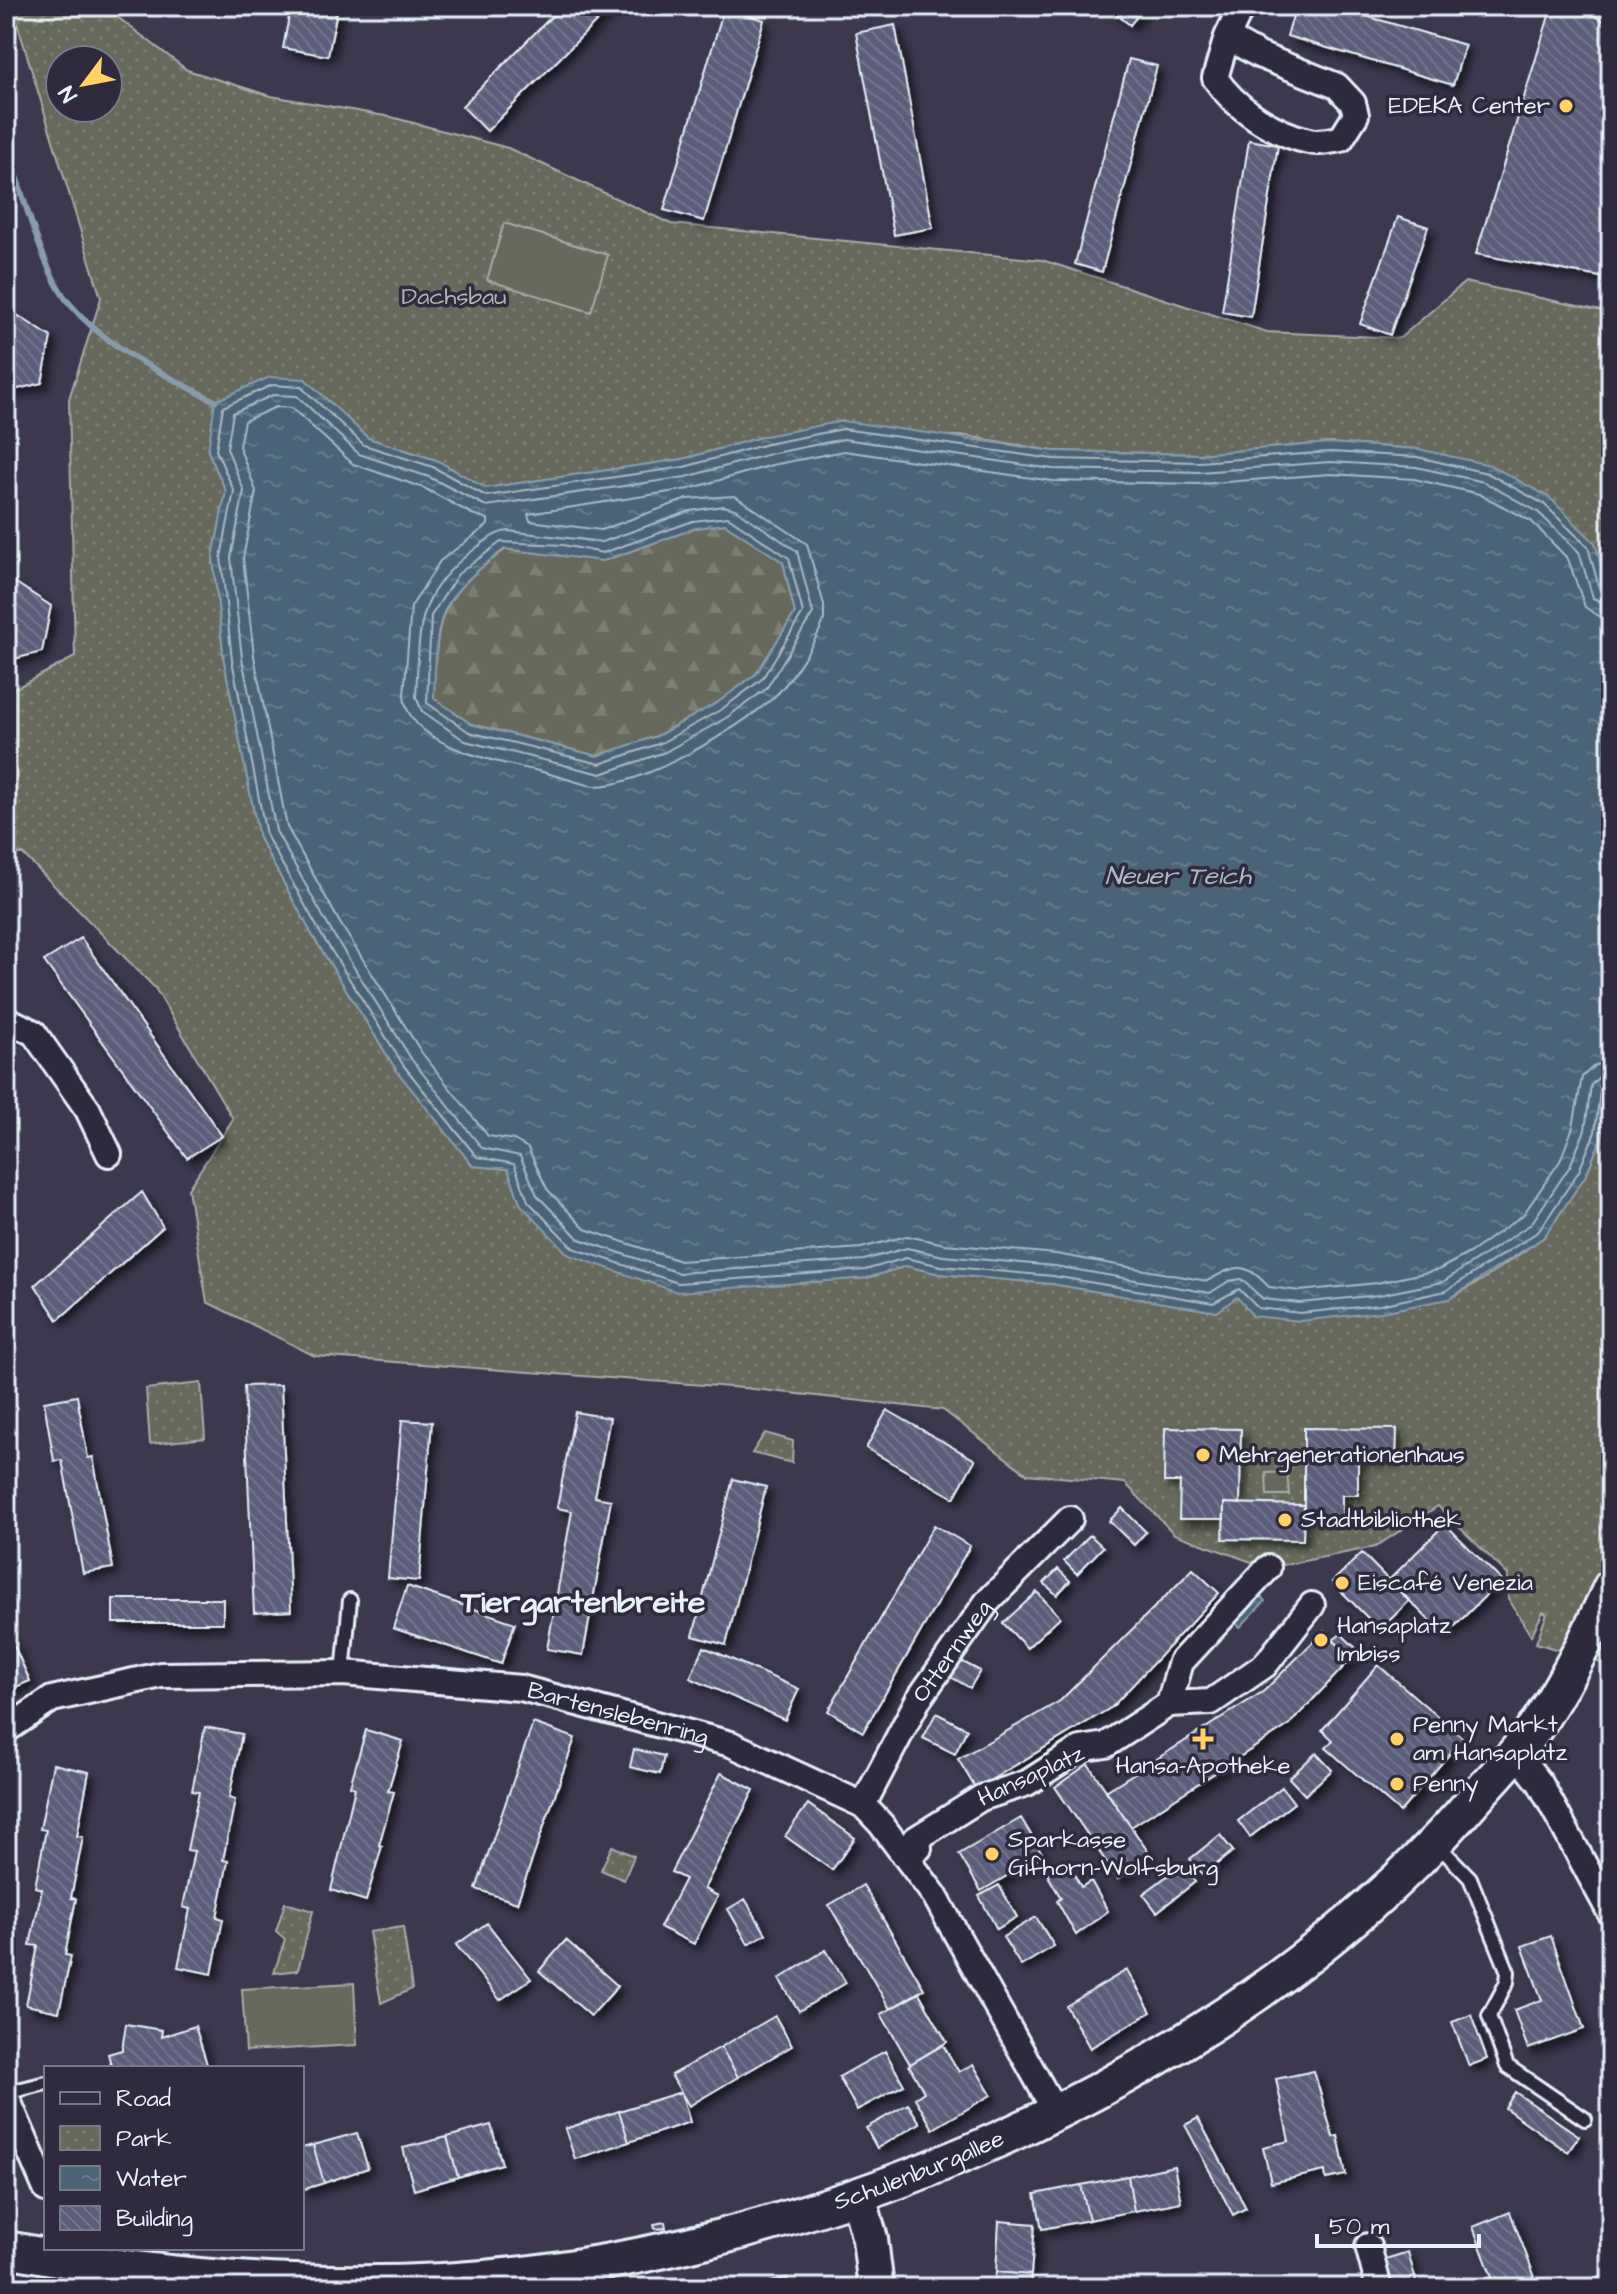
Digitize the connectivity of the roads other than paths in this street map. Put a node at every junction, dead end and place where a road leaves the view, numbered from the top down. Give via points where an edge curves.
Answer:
1 (1242, 6) edge
2 (1227, 37) junction
3 (6, 1019) edge
4 (109, 1154) dead end
5 (1070, 1519) dead end
6 (1268, 1568) dead end
7 (1611, 1587) edge
8 (350, 1600) dead end
9 (1312, 1605) dead end
10 (343, 1673) junction
11 (1169, 1704) junction
12 (6, 1730) edge
13 (1516, 1753) junction
14 (863, 1805) junction
15 (1436, 1843) junction
16 (907, 1856) junction
17 (1611, 1914) edge
18 (44, 2084) edge
19 (6, 2095) edge
20 (1056, 2113) junction
21 (1585, 2119) dead end
22 (44, 2184) edge
23 (858, 2196) junction
24 (1368, 2246) dead end
25 (6, 2249) edge
26 (58, 2253) edge
27 (445, 2284) edge
28 (876, 2288) edge
29 (1379, 2288) edge

1 - 2 street
2 - 2 street via 1215,78 1232,102 1311,142 1341,139 1356,115 1353,103 1337,86
3 - 4 street via 34,1033 88,1110
5 - 14 street, Otternweg via 987,1602 918,1700
6 - 11 street via 1181,1662
7 - 13 street, Schulenburgallee via 1545,1714
8 - 10 lane
9 - 11 street via 1265,1665 1211,1702
10 - 12 street, Bartenslebenring via 161,1675 52,1699
10 - 14 street, Bartenslebenring via 521,1688 596,1706 731,1744
11 - 16 street, Hansaplatz via 1106,1745 1080,1749 1027,1783 981,1798 914,1840 919,1848
13 - 15 street, Schulenburgallee
13 - 17 street via 1540,1783
14 - 16 street, Bartenslebenring
15 - 20 street, Schulenburgallee via 1309,1958 1205,2028
15 - 21 lane via 1470,1878 1508,1972 1489,2016 1507,2066
16 - 20 street, Bartenslebenring via 935,1896
18 - 19 lane
19 - 22 street
20 - 23 street, Schulenburgallee
23 - 27 street, Schulenburgallee via 697,2243
23 - 28 street
24 - 29 street
25 - 26 street, Schulenburgallee
26 - 27 street, Schulenburgallee via 208,2279

